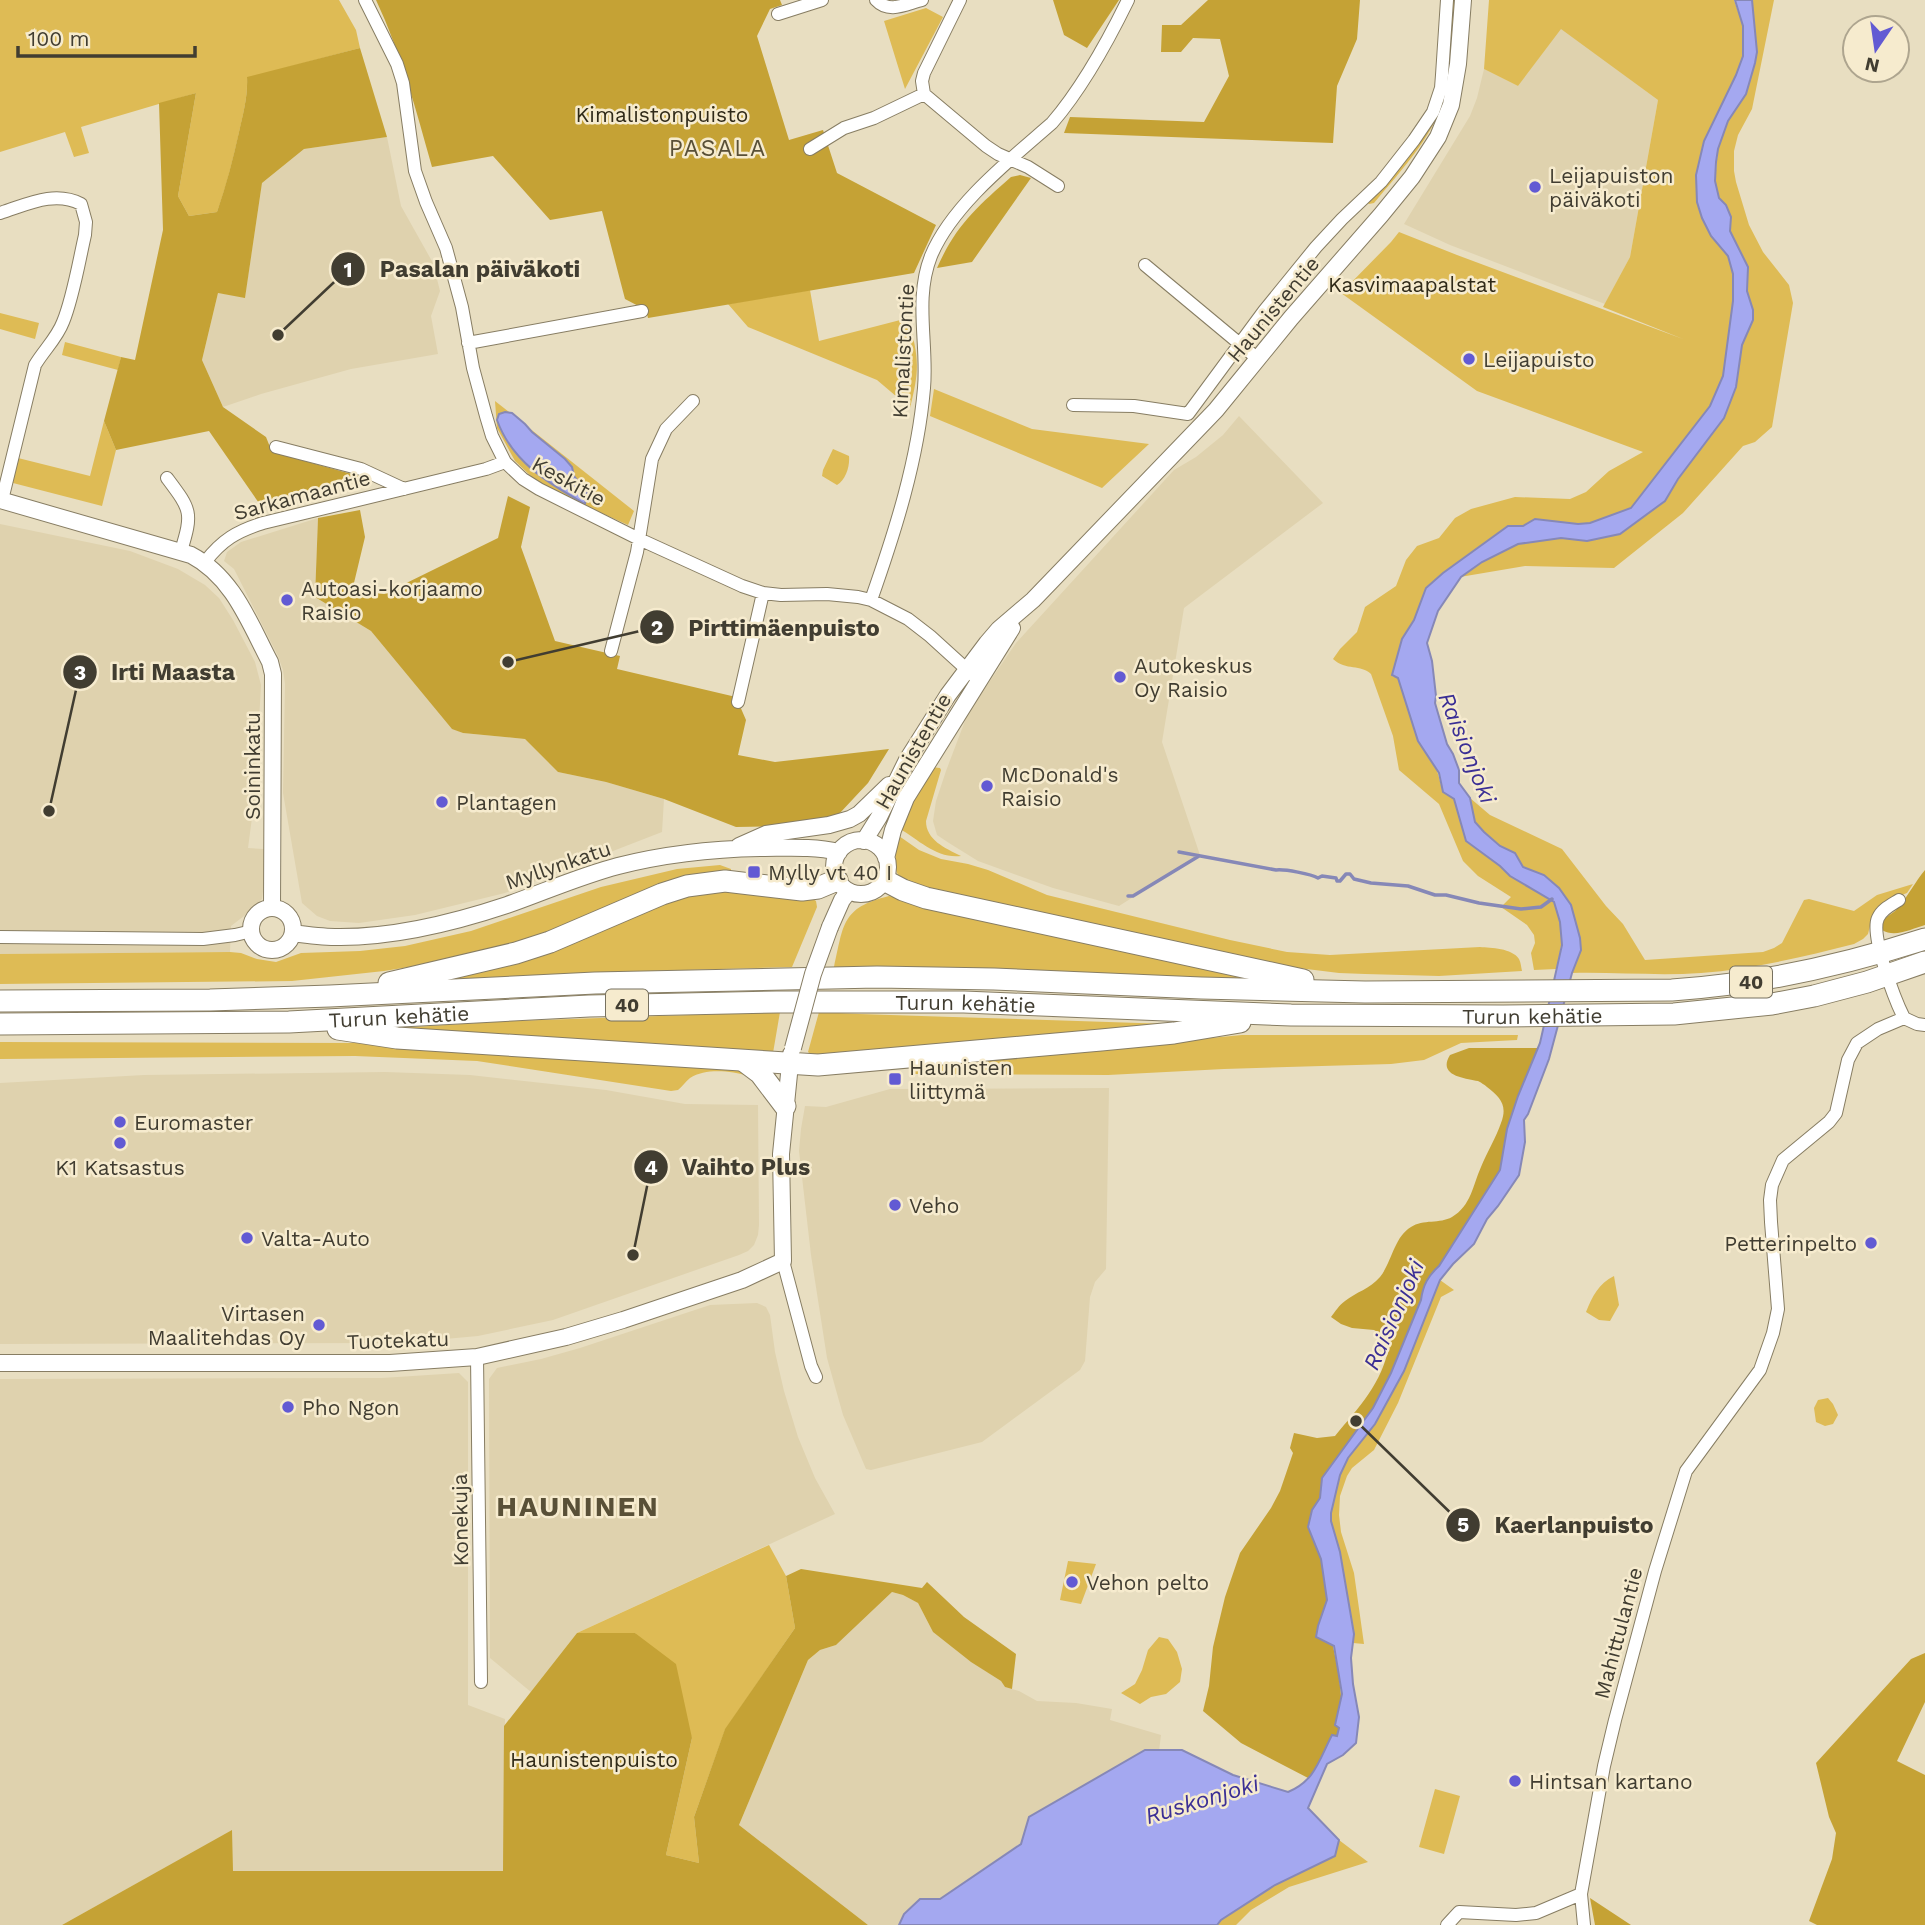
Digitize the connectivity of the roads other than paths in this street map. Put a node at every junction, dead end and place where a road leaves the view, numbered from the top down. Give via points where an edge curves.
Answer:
1 (365, 0) edge
2 (822, 0) edge
3 (876, 0) edge
4 (922, 0) edge
5 (1128, 0) edge
6 (1447, 0) edge
7 (1463, 0) edge
8 (955, 1) edge
9 (778, 14) dead end
10 (924, 94) junction
11 (810, 149) dead end
12 (1011, 159) junction
13 (1058, 186) dead end
14 (1362, 201) junction
15 (0, 213) edge
16 (1381, 215) junction
17 (1145, 265) dead end
18 (642, 311) dead end
19 (468, 343) junction
20 (1239, 345) junction
21 (1258, 359) junction
22 (693, 401) dead end
23 (1073, 405) dead end
24 (276, 447) dead end
25 (505, 462) junction
26 (167, 478) dead end
27 (404, 489) junction
28 (1, 500) edge
29 (639, 539) junction
30 (181, 551) junction
31 (205, 562) junction
32 (763, 593) junction
33 (871, 600) junction
34 (611, 651) dead end
35 (973, 675) junction
36 (738, 702) dead end
37 (898, 776) junction
38 (864, 841) junction
39 (734, 849) junction
40 (839, 852) junction
41 (886, 858) junction
42 (884, 880) junction
43 (843, 885) junction
44 (1899, 900) dead end
45 (272, 908) junction
46 (251, 931) junction
47 (293, 933) junction
48 (0, 937) edge
49 (1925, 939) edge
50 (1881, 952) junction
51 (1925, 962) edge
52 (1888, 975) junction
53 (1365, 992) junction
54 (330, 996) junction
55 (0, 1001) edge
56 (1291, 1014) junction
57 (1904, 1018) junction
58 (289, 1021) junction
59 (0, 1024) edge
60 (1925, 1025) edge
61 (791, 1056) junction
62 (744, 1061) junction
63 (785, 1106) junction
64 (783, 1261) junction
65 (477, 1357) junction
66 (0, 1363) edge
67 (816, 1377) dead end
68 (481, 1682) dead end
69 (1581, 1894) junction
70 (1447, 1925) edge
71 (1584, 1925) edge

1 - 19 street, Keskitie via 403,83 415,171 446,248
2 - 9 street
3 - 4 street via 890,8
5 - 12 street, Kimalistontie via 1072,98 1052,123
6 - 14 street via 1441,88 1433,112
7 - 16 street, Haunistentie via 1451,105 1438,137
8 - 10 street via 924,73
10 - 11 street via 844,128
10 - 12 street via 986,146
12 - 13 street
12 - 33 street, Kimalistontie via 959,209 925,275 921,414 900,509
14 - 16 street
14 - 20 street via 1316,247
15 - 28 street via 60,197 81,204 86,222 66,312 58,333 35,365
16 - 21 street, Haunistentie
17 - 20 street
18 - 19 street
19 - 25 street, Keskitie via 492,436
20 - 21 street
20 - 23 street via 1188,414 1134,406
21 - 35 street, Haunistentie via 1192,437 1034,600
22 - 29 street via 657,445
24 - 27 street via 361,469
25 - 27 street, Sarkamaantie
25 - 29 street, Keskitie via 523,480
26 - 30 street via 190,514
27 - 31 street, Sarkamaantie via 254,526 230,536
28 - 30 street
29 - 32 street, Keskitie
29 - 34 street
30 - 31 street
31 - 45 street, Soininkatu via 236,596 273,674
32 - 33 street, Keskitie
32 - 36 street
33 - 35 street, Keskitie via 930,636
35 - 37 street, Haunistentie via 948,695
35 - 41 street, Haunistentie via 906,798
37 - 38 street, Haunistentie
37 - 39 street via 850,819 766,834
38 - 40 street via 847,844
38 - 41 street via 878,847
39 - 40 street, Myllynkatu
39 - 47 street, Myllynkatu via 679,853 614,867 479,914 425,926 353,937
40 - 43 street via 835,872
41 - 42 street
42 - 43 street via 867,893 858,894
42 - 53 highway via 926,898
43 - 54 highway via 802,890 725,881 687,886 516,953
43 - 61 street, bridge
44 - 50 street via 1877,920
45 - 46 street via 259,912
45 - 47 street via 289,915
46 - 47 street via 266,949 285,945
46 - 48 street via 202,939
49 - 50 highway, Turun kehätie / 40
50 - 52 street
50 - 53 highway, Turun kehätie / 40 via 1805,973 1723,986
51 - 52 highway, Turun kehätie / 40
52 - 56 highway, Turun kehätie / 40 via 1772,1004 1674,1014
52 - 57 street
53 - 54 highway, Turun kehätie / 40 via 877,977 595,983
54 - 55 highway, Turun kehätie / 40
56 - 58 highway, Turun kehätie / 40 via 964,1002 777,1002
56 - 61 highway via 1174,1033 851,1063 818,1065
57 - 60 street
57 - 69 street, Mahittulantie via 1857,1043 1836,1113 1778,1168 1770,1200 1778,1309 1773,1333 1759,1370 1686,1471 1615,1720
58 - 59 highway, Turun kehätie / 40
58 - 62 highway via 397,1038
61 - 62 highway
61 - 63 street
62 - 63 highway via 760,1073
63 - 64 street
64 - 65 street, Tuotekatu via 742,1280 623,1320
64 - 67 street
65 - 66 street, Tuotekatu via 390,1363
65 - 68 street, Konekuja
69 - 70 street via 1536,1913 1459,1912
69 - 71 street, Mahittulantie

